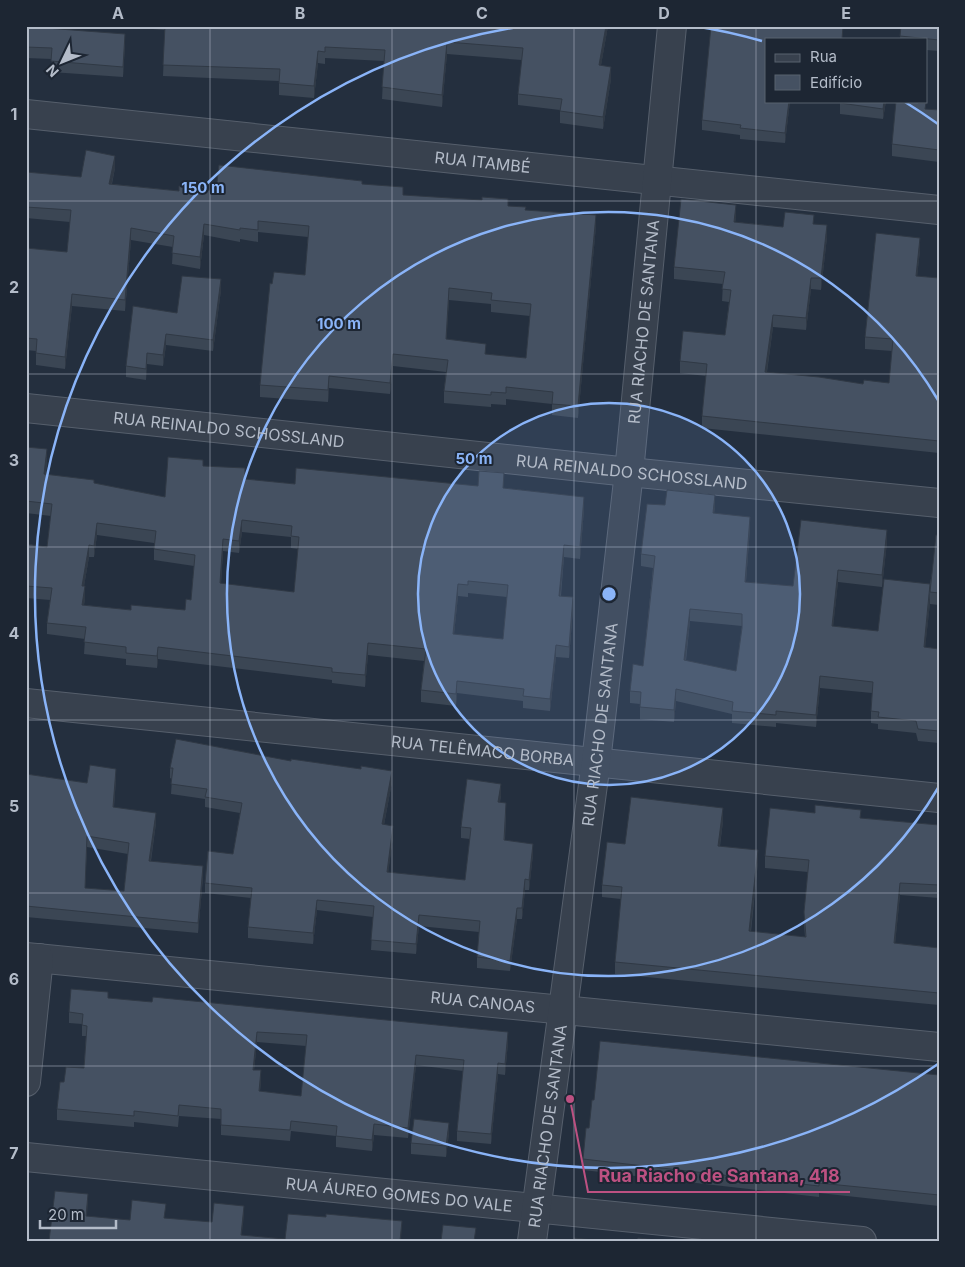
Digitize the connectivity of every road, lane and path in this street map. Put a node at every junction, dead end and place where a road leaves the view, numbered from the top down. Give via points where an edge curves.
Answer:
1 (672, 26) edge
2 (26, 114) edge
3 (658, 180) junction
4 (939, 210) edge
5 (26, 408) edge
6 (630, 472) junction
7 (939, 503) edge
8 (26, 703) edge
9 (596, 762) junction
10 (939, 798) edge
11 (33, 958) edge
12 (564, 1010) junction
13 (939, 1047) edge
14 (26, 1082) edge
15 (26, 1157) edge
16 (536, 1208) junction
17 (740, 1235) edge
18 (532, 1241) edge
19 (862, 1241) edge

1 - 3 street, RUA RIACHO DE SANTANA
2 - 3 street, RUA ITAMBÉ
3 - 4 street, RUA ITAMBÉ
3 - 6 street, RUA RIACHO DE SANTANA
5 - 6 street, RUA REINALDO SCHOSSLAND
6 - 7 street, RUA REINALDO SCHOSSLAND
6 - 9 street, RUA RIACHO DE SANTANA
8 - 9 street, RUA TELÊMACO BORBA
9 - 10 street, RUA TELÊMACO BORBA
9 - 12 street, RUA RIACHO DE SANTANA
11 - 12 street, RUA CANOAS
11 - 14 street
12 - 13 street, RUA CANOAS
12 - 16 street, RUA RIACHO DE SANTANA
15 - 16 street, RUA ÁUREO GOMES DO VALE
16 - 17 street, RUA ÁUREO GOMES DO VALE
16 - 18 street, RUA RIACHO DE SANTANA
17 - 19 street, RUA ÁUREO GOMES DO VALE

